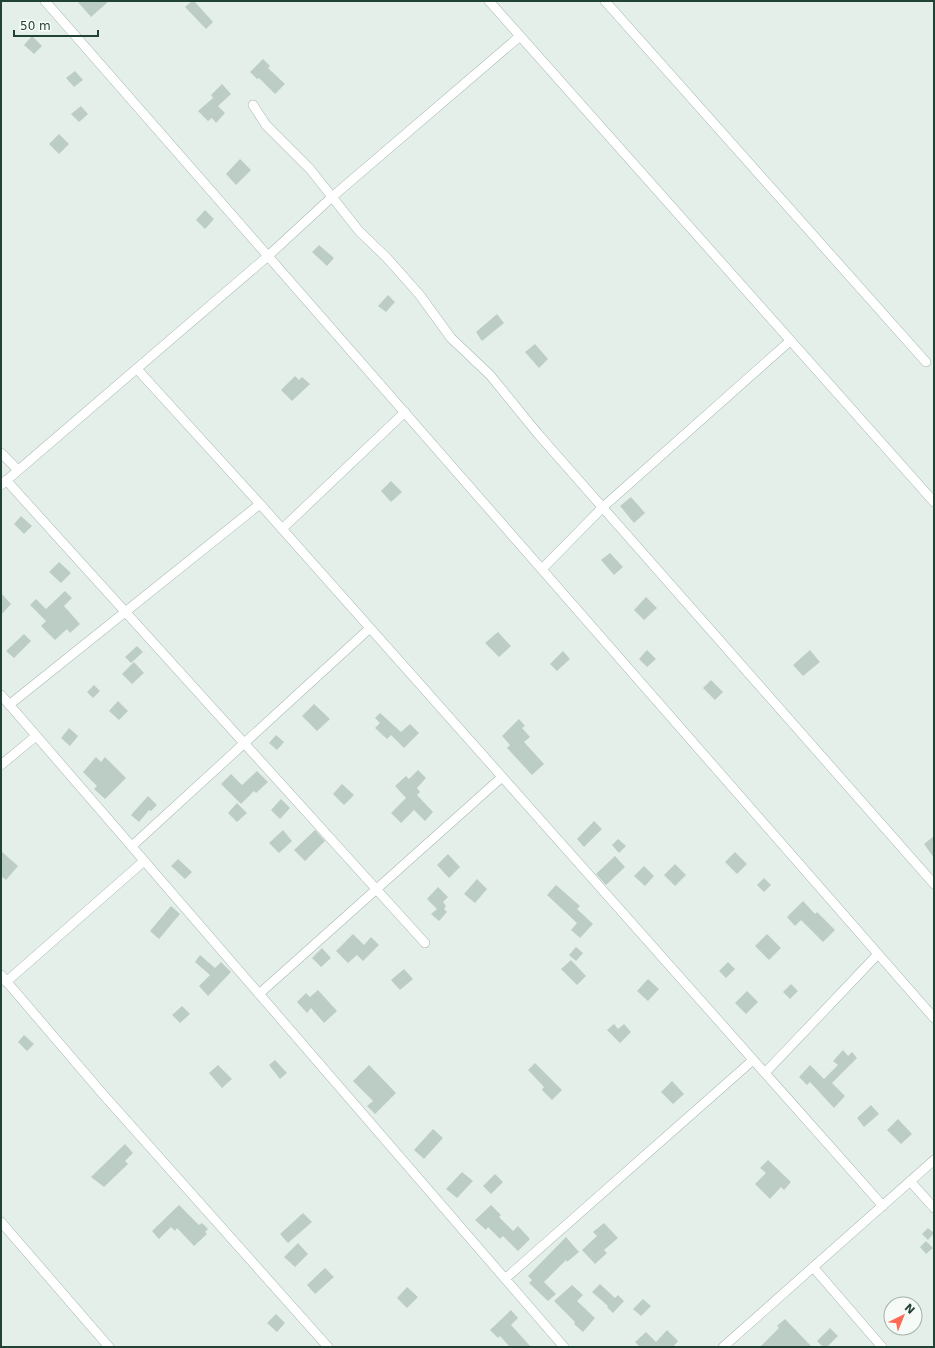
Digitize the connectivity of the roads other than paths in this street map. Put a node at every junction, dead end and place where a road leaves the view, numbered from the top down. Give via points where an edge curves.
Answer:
1 (45, 1) edge
2 (489, 1) edge
3 (605, 1) edge
4 (520, 36) junction
5 (253, 105) dead end
6 (332, 197) junction
7 (268, 256) junction
8 (790, 341) junction
9 (926, 362) dead end
10 (137, 369) junction
11 (405, 412) junction
12 (1, 453) edge
13 (18, 470) junction
14 (4, 483) edge
15 (934, 502) edge
16 (260, 504) junction
17 (603, 507) junction
18 (282, 529) junction
19 (542, 569) junction
20 (125, 612) junction
21 (370, 628) junction
22 (1, 695) edge
23 (9, 705) junction
24 (36, 736) junction
25 (244, 743) junction
26 (1, 765) edge
27 (502, 777) junction
28 (132, 846) junction
29 (144, 861) junction
30 (934, 884) edge
31 (376, 889) junction
32 (425, 943) dead end
33 (878, 954) junction
34 (4, 978) edge
35 (259, 994) junction
36 (934, 1018) edge
37 (753, 1060) junction
38 (765, 1073) junction
39 (934, 1160) edge
40 (910, 1181) junction
41 (883, 1206) junction
42 (934, 1208) edge
43 (1, 1222) edge
44 (813, 1267) junction
45 (505, 1279) junction
46 (109, 1347) edge
47 (328, 1347) edge
48 (564, 1347) edge
49 (723, 1347) edge
50 (882, 1347) edge

1 - 7 street
2 - 4 street
3 - 9 street
4 - 6 street
4 - 8 street
5 - 6 street via 266,125 296,154
6 - 7 street
6 - 17 street via 419,294 451,338 490,375
7 - 10 street
7 - 11 street
8 - 15 street
8 - 17 street
10 - 13 street
10 - 16 street
11 - 18 street
11 - 19 street
12 - 13 street
13 - 14 street
14 - 20 street
16 - 18 street
16 - 20 street
17 - 19 street
17 - 30 street
18 - 21 street
19 - 33 street
20 - 23 street
20 - 25 street
21 - 25 street
21 - 27 street
22 - 23 street
23 - 24 street
24 - 26 street
24 - 28 street
25 - 28 street
25 - 31 street
27 - 31 street
27 - 37 street
28 - 29 street
29 - 34 street
29 - 35 street
31 - 32 street
31 - 35 street
33 - 36 street
33 - 38 street
34 - 47 street via 101,1092
35 - 45 street
37 - 38 street
37 - 45 street
38 - 41 street
39 - 40 street
40 - 41 street
40 - 42 street
41 - 44 street
43 - 46 street
44 - 49 street
44 - 50 street
45 - 48 street

